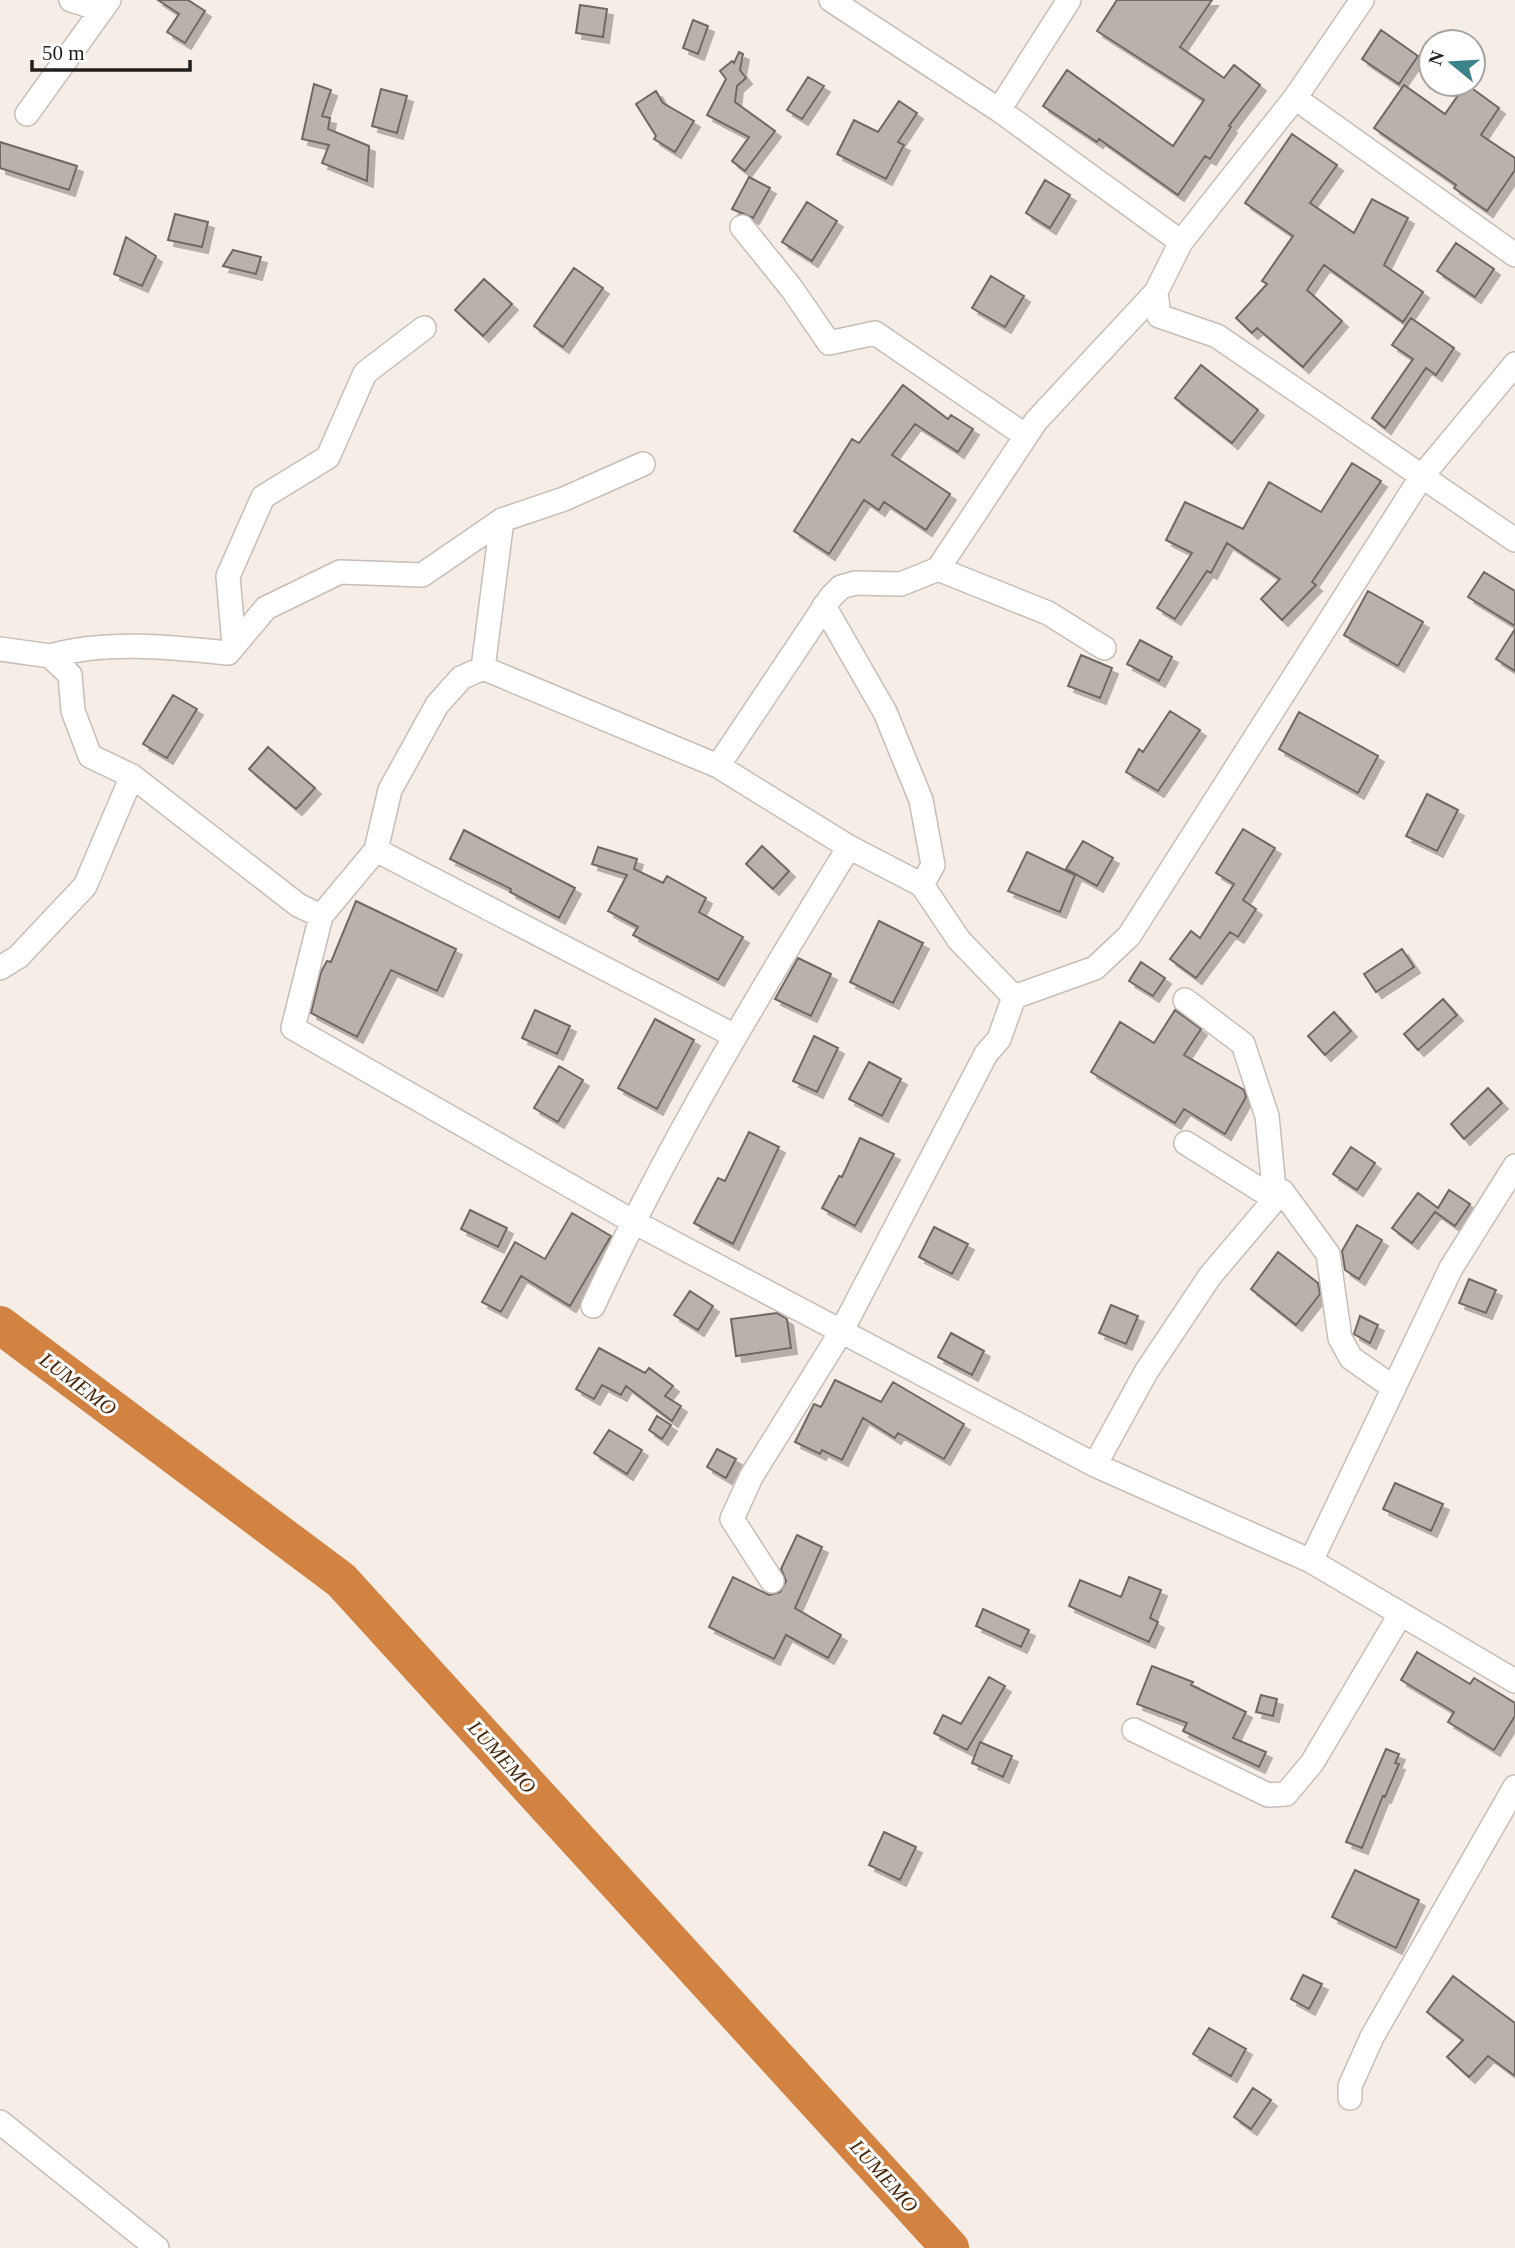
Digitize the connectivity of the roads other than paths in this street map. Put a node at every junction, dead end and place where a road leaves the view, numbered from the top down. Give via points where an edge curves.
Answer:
1 (71, 0) edge
2 (831, 0) edge
3 (1069, 0) edge
4 (1362, 0) edge
5 (106, 5) edge
6 (1295, 99) junction
7 (999, 110) junction
8 (27, 114) dead end
9 (742, 227) dead end
10 (1181, 242) junction
11 (1515, 255) edge
12 (1156, 292) junction
13 (424, 328) dead end
14 (1515, 364) edge
15 (1026, 436) junction
16 (642, 464) dead end
17 (1422, 476) junction
18 (502, 520) junction
19 (1515, 540) edge
20 (937, 569) junction
21 (824, 606) junction
22 (234, 645) junction
23 (1104, 648) dead end
24 (0, 649) edge
25 (50, 656) junction
26 (483, 668) junction
27 (718, 765) junction
28 (132, 776) junction
29 (849, 847) junction
30 (376, 850) junction
31 (922, 885) junction
32 (321, 916) junction
33 (0, 968) edge
34 (1014, 997) junction
35 (1185, 1000) dead end
36 (733, 1035) junction
37 (1186, 1143) dead end
38 (1515, 1166) edge
39 (1275, 1199) junction
40 (632, 1221) junction
41 (593, 1306) dead end
42 (841, 1332) junction
43 (1394, 1388) junction
44 (1095, 1465) junction
45 (1311, 1561) junction
46 (772, 1581) dead end
47 (1400, 1615) junction
48 (1515, 1681) edge
49 (1134, 1730) dead end
50 (1515, 1787) edge
51 (1350, 2098) dead end
52 (0, 2122) edge
53 (157, 2248) edge

1 - 5 street
2 - 7 street
3 - 7 street
4 - 6 street
5 - 8 street
6 - 10 street
6 - 11 street
7 - 10 street
9 - 15 street via 829,344 875,333
10 - 12 street
12 - 15 street
12 - 17 street via 1159,316 1217,336
13 - 22 street via 365,373 328,457 262,497 228,576
14 - 17 street
15 - 20 street
16 - 18 street via 564,499
17 - 19 street
17 - 34 street via 1129,936 1095,968
18 - 22 street via 422,575 340,572 267,608
18 - 26 street
20 - 21 street via 901,584 841,587
20 - 23 street via 1048,613
21 - 27 street
21 - 31 street via 885,712 921,800 933,865
22 - 25 street via 228,653 79,648
24 - 25 street
25 - 28 street via 70,675 73,711 90,756
26 - 27 street
26 - 30 street via 461,678 436,705 390,790
27 - 29 street
28 - 32 street via 298,905
28 - 33 street via 85,886 18,957
29 - 31 street
29 - 36 street
30 - 32 street
30 - 36 street
31 - 34 street via 959,940
32 - 40 street via 293,1028
34 - 42 street via 999,1039 986,1054
35 - 39 street via 1243,1044 1267,1116
36 - 40 street
37 - 39 street
38 - 43 street via 1451,1268
39 - 43 street via 1282,1191 1328,1254 1340,1338 1352,1358
39 - 44 street via 1210,1276 1146,1372
40 - 41 street
40 - 42 street
42 - 44 street
42 - 46 street via 751,1477 732,1519
43 - 45 street
44 - 45 street
45 - 47 street
47 - 48 street
47 - 49 street via 1312,1763 1286,1794 1268,1795
50 - 51 street via 1372,2037 1350,2086
52 - 53 street

